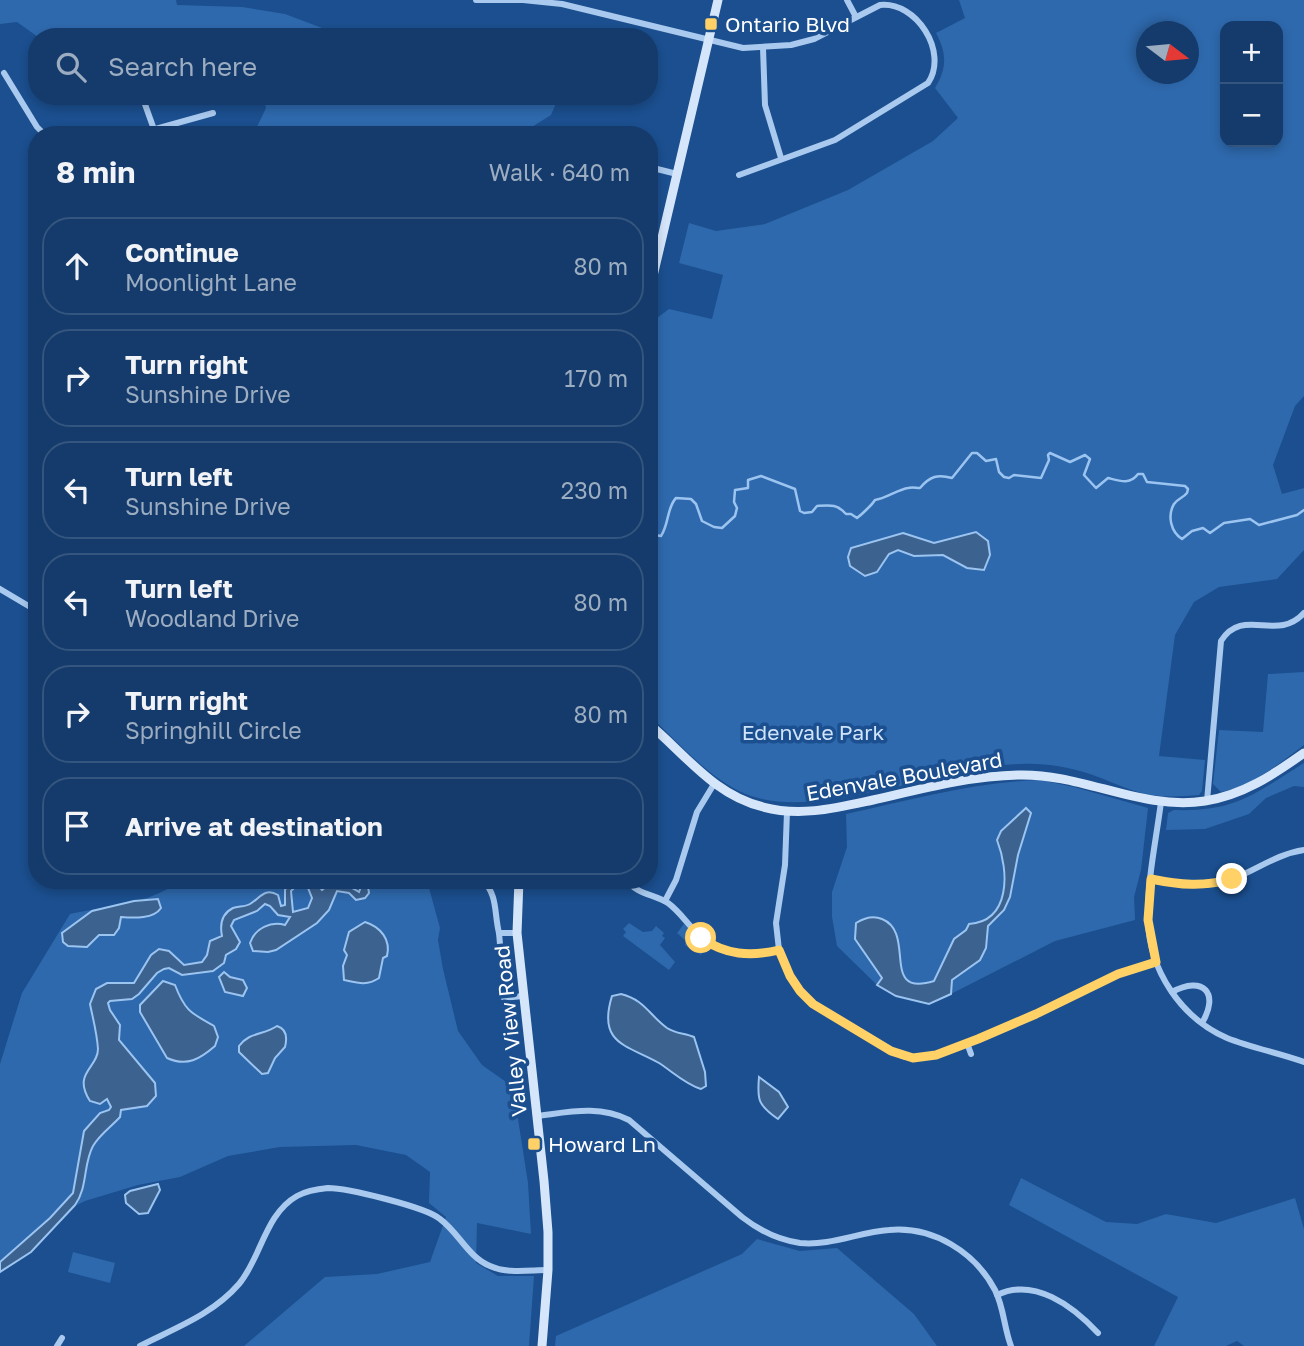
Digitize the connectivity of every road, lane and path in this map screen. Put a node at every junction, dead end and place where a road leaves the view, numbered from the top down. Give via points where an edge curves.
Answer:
1 (476, 0) edge
2 (523, 0) edge
3 (718, 0) edge
4 (847, 0) edge
5 (856, 17) junction
6 (708, 41) junction
7 (763, 48) junction
8 (4, 73) dead end
9 (145, 105) edge
10 (213, 113) dead end
11 (36, 126) edge
12 (153, 126) edge
13 (173, 126) edge
14 (781, 158) junction
15 (658, 169) edge
16 (677, 174) junction
17 (739, 175) dead end
18 (658, 240) edge
19 (661, 241) junction
20 (658, 254) edge
21 (0, 589) edge
22 (28, 606) edge
23 (1304, 613) edge
24 (658, 732) edge
25 (1304, 753) edge
26 (714, 784) junction
27 (1207, 801) junction
28 (1161, 802) junction
29 (787, 812) junction
30 (1304, 850) edge
31 (1151, 879) junction
32 (490, 889) edge
33 (519, 889) edge
34 (636, 889) edge
35 (665, 901) junction
36 (499, 933) junction
37 (517, 933) junction
38 (779, 950) junction
39 (1156, 962) junction
40 (1172, 992) junction
41 (523, 996) junction
42 (504, 998) junction
43 (506, 1010) dead end
44 (1202, 1023) junction
45 (967, 1043) junction
46 (971, 1054) dead end
47 (1304, 1062) edge
48 (537, 1116) junction
49 (548, 1270) junction
50 (997, 1296) junction
51 (1098, 1333) dead end
52 (62, 1338) dead end
53 (57, 1346) edge
54 (140, 1346) edge
55 (542, 1346) edge
56 (1011, 1346) edge

1 - 2 street
2 - 6 street via 590,10
3 - 6 main road
4 - 5 street
5 - 7 street via 814,39
5 - 14 street via 890,3 910,12 936,54 934,74 921,90 835,140
6 - 7 street
6 - 16 main road
7 - 14 street via 765,105
8 - 11 street
9 - 12 street
10 - 13 street
14 - 17 street
15 - 16 street
16 - 19 main road
18 - 19 street
19 - 20 main road
21 - 22 street
23 - 27 street via 1284,626 1239,625 1221,641
24 - 26 main road, Edenvale Boulevard
25 - 27 main road, Edenvale Boulevard via 1258,784
26 - 29 main road, Edenvale Boulevard via 750,803
26 - 35 street via 697,812
27 - 28 main road, Edenvale Boulevard
28 - 29 main road, Edenvale Boulevard via 1072,779 1019,775
28 - 31 street
29 - 38 street via 776,923
30 - 31 street via 1214,884
31 - 39 street via 1148,920
32 - 36 street
33 - 37 main road, Valley View Road
34 - 35 street
35 - 38 street via 713,946 753,955
36 - 37 street
36 - 42 street
37 - 41 main road, Valley View Road
38 - 45 street via 790,976 813,1004 891,1051 925,1058
39 - 40 street
39 - 45 street via 1118,974
40 - 44 street
40 - 44 street via 1194,984 1209,994 1211,1003
41 - 42 street
41 - 48 main road, Valley View Road
42 - 43 street
44 - 47 street via 1227,1038
45 - 46 street
48 - 49 main road, Valley View Road
48 - 50 street via 583,1109 615,1113 749,1223 785,1240 818,1243 890,1230 943,1240 974,1261
49 - 54 street via 496,1269 477,1258 432,1213 343,1190 316,1189 284,1206 252,1265 225,1298 189,1323
49 - 55 main road, Valley View Road
50 - 51 street via 1015,1289 1036,1290 1073,1310
50 - 56 street
52 - 53 street

